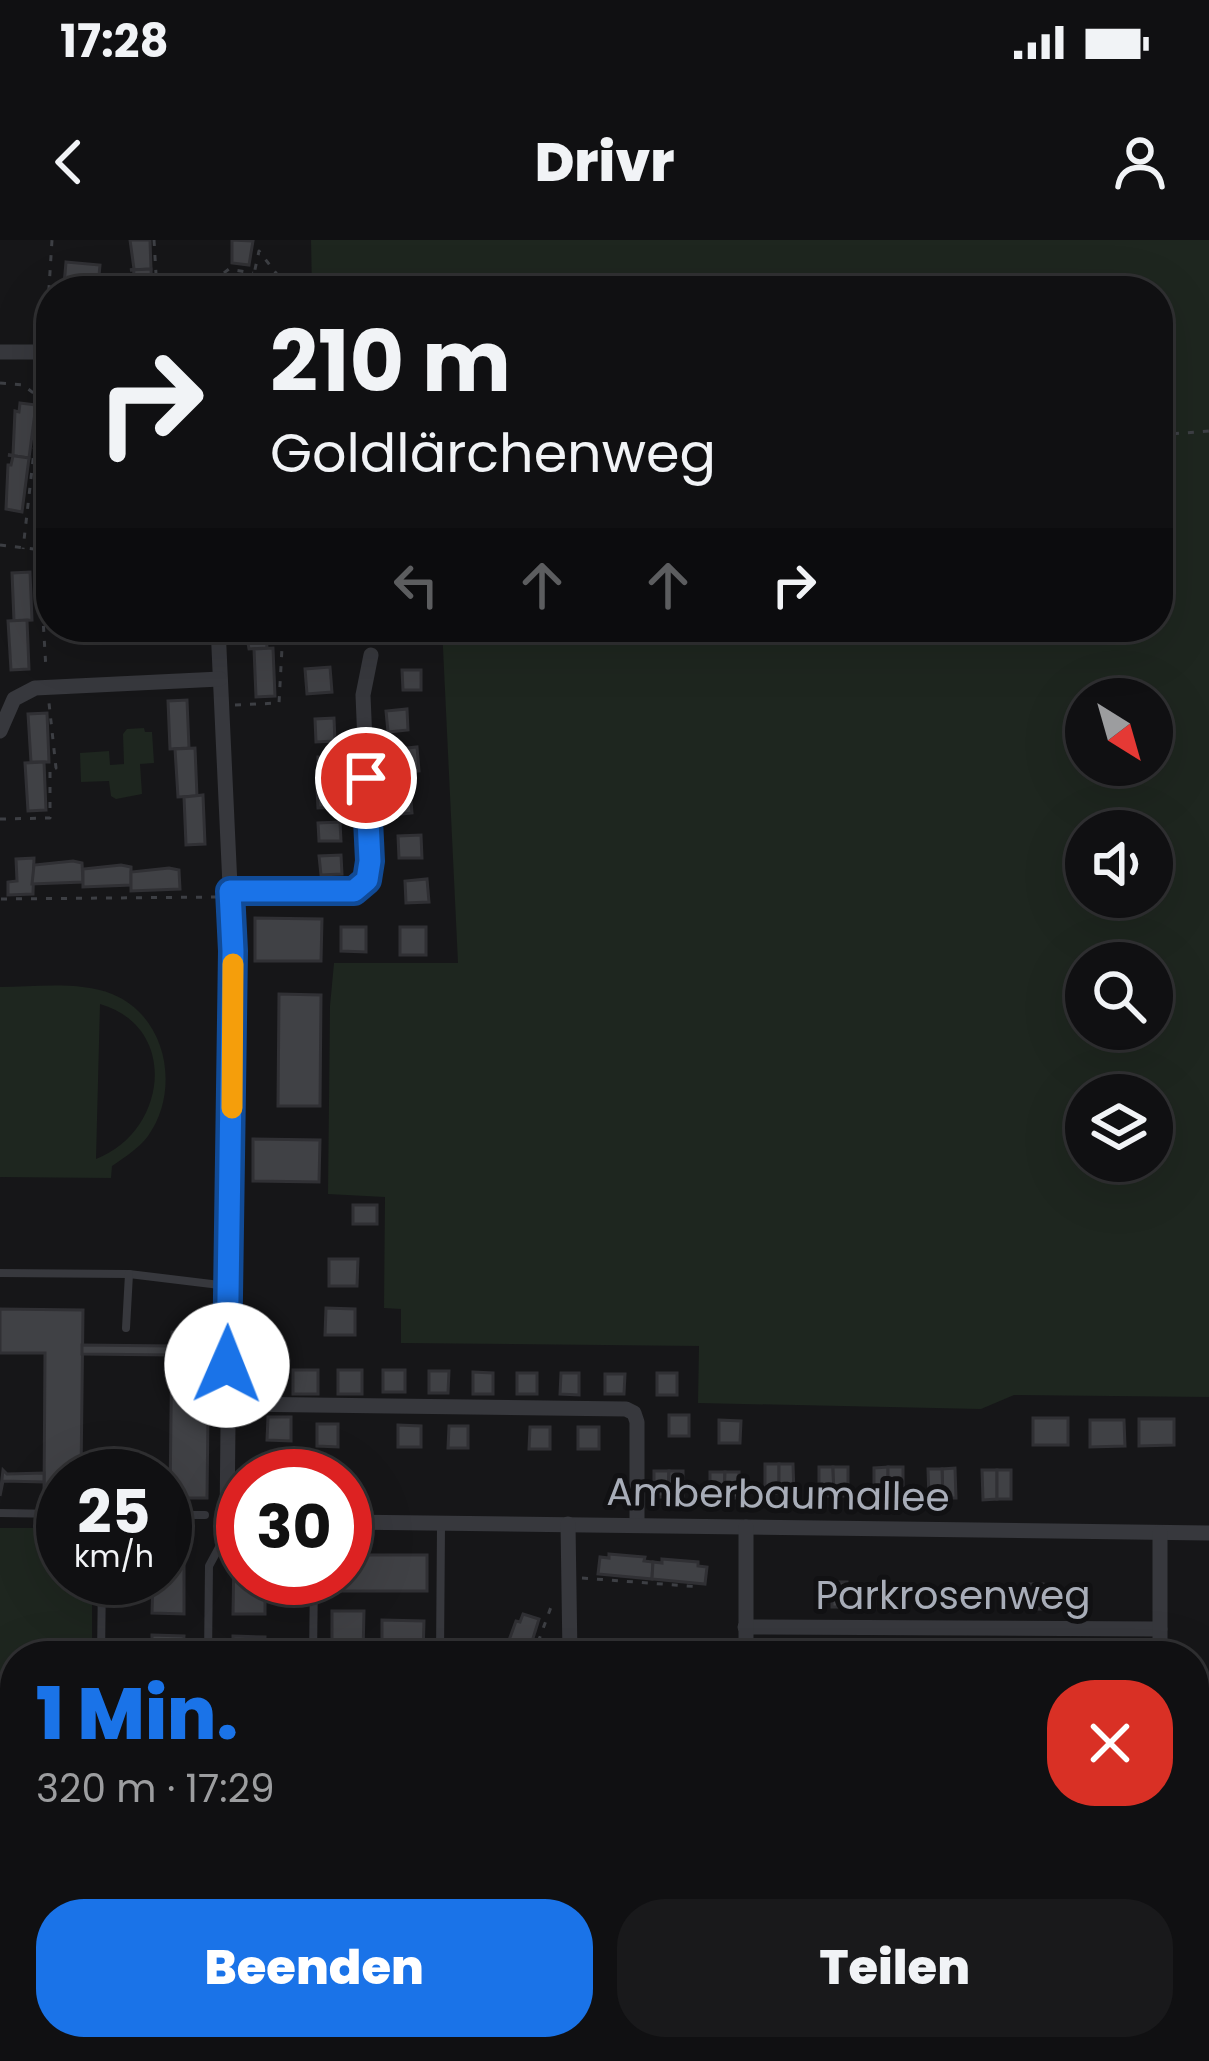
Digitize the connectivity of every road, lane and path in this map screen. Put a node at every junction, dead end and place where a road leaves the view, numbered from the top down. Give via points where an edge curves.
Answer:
1 (52, 240) edge
2 (154, 240) edge
3 (260, 240) edge
4 (259, 251) junction
5 (254, 274) junction
6 (50, 276) edge
7 (157, 276) edge
8 (220, 276) edge
9 (271, 276) edge
10 (278, 276) edge
11 (0, 352) edge
12 (36, 352) edge
13 (0, 383) edge
14 (36, 395) edge
15 (1209, 431) edge
16 (36, 434) edge
17 (1173, 434) edge
18 (0, 545) edge
19 (23, 549) junction
20 (36, 551) edge
21 (44, 642) edge
22 (219, 642) edge
23 (281, 642) edge
24 (371, 655) dead end
25 (220, 679) junction
26 (47, 685) junction
27 (222, 706) junction
28 (0, 731) edge
29 (0, 819) edge
30 (230, 894) junction
31 (1, 899) edge
32 (0, 1273) edge
33 (129, 1274) junction
34 (230, 1286) junction
35 (126, 1328) dead end
36 (226, 1404) junction
37 (229, 1449) edge
38 (0, 1514) edge
39 (36, 1514) edge
40 (192, 1515) edge
41 (205, 1515) dead end
42 (372, 1522) edge
43 (442, 1523) junction
44 (568, 1524) junction
45 (637, 1524) junction
46 (746, 1527) junction
47 (1160, 1533) junction
48 (1209, 1533) edge
49 (216, 1553) edge
50 (569, 1576) junction
51 (701, 1587) dead end
52 (102, 1605) edge
53 (314, 1605) edge
54 (569, 1608) junction
55 (746, 1627) junction
56 (1160, 1629) junction
57 (101, 1641) edge
58 (208, 1641) edge
59 (313, 1641) edge
60 (440, 1641) edge
61 (539, 1641) edge
62 (570, 1641) edge
63 (746, 1641) edge
64 (1160, 1641) edge

1 - 6 path
2 - 7 path
3 - 4 path
4 - 5 path
4 - 10 path
5 - 8 path via 229,269
5 - 9 path
11 - 12 street
13 - 14 path
15 - 17 path
16 - 19 path
18 - 19 path
19 - 20 path
21 - 26 path
22 - 25 street
23 - 27 path via 279,703
24 - 30 street via 363,695 367,880 354,891
25 - 26 street
25 - 27 street
26 - 28 street via 14,699
26 - 29 path via 56,768 50,818
27 - 30 street
30 - 31 path
30 - 34 street
32 - 33 lane
33 - 34 lane
33 - 35 lane
34 - 36 street
36 - 37 street
36 - 45 street via 626,1409 637,1422
38 - 39 lane
40 - 41 lane
42 - 43 street, Amberbaumallee
43 - 44 street, Amberbaumallee
43 - 60 lane
44 - 45 street, Amberbaumallee
44 - 50 street
45 - 46 street, Amberbaumallee
46 - 47 street, Amberbaumallee
46 - 55 street
47 - 48 street, Amberbaumallee
47 - 56 street
49 - 58 lane
50 - 51 path
50 - 54 street
52 - 57 lane
53 - 59 lane
54 - 61 path via 551,1607
54 - 62 street
55 - 56 street, Parkrosenweg
55 - 63 street
56 - 64 street

